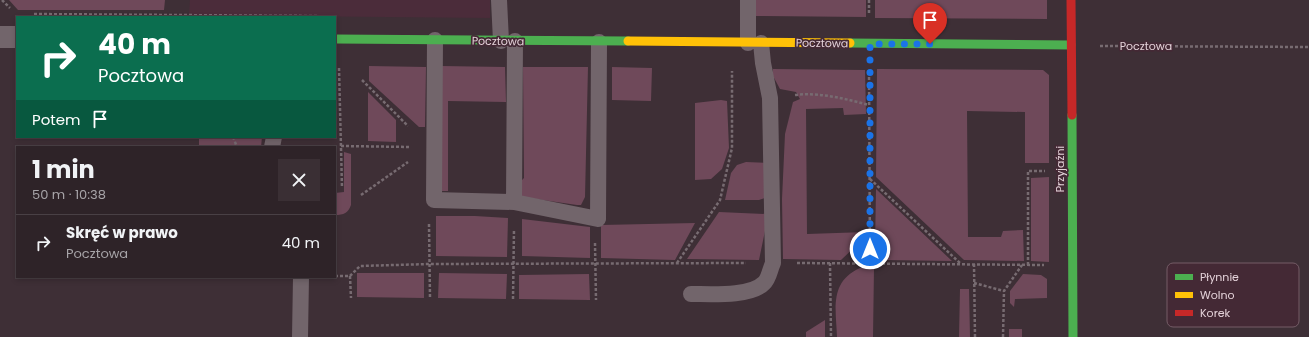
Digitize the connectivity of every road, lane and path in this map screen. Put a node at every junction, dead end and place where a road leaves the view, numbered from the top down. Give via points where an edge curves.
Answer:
1 (499, 0) edge
2 (748, 0) edge
3 (1071, 0) edge
4 (0, 37) edge
5 (16, 37) edge
6 (336, 39) edge
7 (435, 40) junction
8 (508, 41) junction
9 (599, 42) junction
10 (755, 43) junction
11 (870, 44) junction
12 (1072, 45) junction
13 (1309, 47) edge
14 (339, 65) dead end
15 (732, 70) dead end
16 (362, 80) dead end
17 (770, 98) junction
18 (869, 106) junction
19 (412, 129) dead end
20 (412, 141) dead end
21 (341, 146) junction
22 (412, 147) junction
23 (412, 153) dead end
24 (412, 160) dead end
25 (1046, 171) dead end
26 (870, 179) junction
27 (342, 188) dead end
28 (361, 195) dead end
29 (434, 200) junction
30 (514, 202) junction
31 (594, 219) junction
32 (595, 263) junction
33 (772, 263) junction
34 (830, 263) junction
35 (870, 263) junction
36 (430, 264) junction
37 (513, 264) junction
38 (677, 264) junction
39 (961, 264) junction
40 (974, 264) junction
41 (1022, 265) junction
42 (1028, 265) junction
43 (1047, 266) dead end
44 (336, 276) edge
45 (350, 276) junction
46 (301, 278) edge
47 (974, 283) junction
48 (1004, 291) junction
49 (691, 294) dead end
50 (350, 298) dead end
51 (430, 298) dead end
52 (513, 299) dead end
53 (596, 300) dead end
54 (300, 337) edge
55 (831, 337) edge
56 (975, 337) edge
57 (1003, 337) edge
58 (1073, 337) edge

1 - 8 lane
2 - 10 lane
3 - 12 street, Przyjaźni
4 - 5 street
6 - 7 street, Pocztowa
7 - 8 street, Pocztowa
7 - 29 lane
8 - 9 street, Pocztowa
8 - 30 lane
9 - 10 street, Pocztowa
9 - 31 lane via 598,219
10 - 11 street, Pocztowa
10 - 17 lane via 763,63
11 - 12 street, Pocztowa
11 - 18 path
12 - 13 path, Pocztowa
12 - 58 street, Przyjaźni
14 - 21 path
15 - 38 path via 732,148 720,200
16 - 19 path
17 - 18 path via 808,93
17 - 33 lane
18 - 26 path
20 - 22 path
21 - 22 path
21 - 27 path
22 - 23 path
24 - 28 path
25 - 42 path via 1028,170
26 - 35 path
26 - 39 path
29 - 30 lane
29 - 36 path via 429,217
30 - 31 lane
30 - 37 path
31 - 32 path
32 - 37 path
32 - 38 path
32 - 53 path
33 - 34 path
33 - 38 path
33 - 49 lane via 766,283 756,289 730,294
34 - 35 path
34 - 55 path
35 - 39 path
36 - 37 path
36 - 45 path via 360,266
36 - 51 path
37 - 52 path
39 - 40 path
40 - 41 path
40 - 47 path
41 - 42 path
41 - 48 path
42 - 43 path
44 - 45 path
45 - 50 path
46 - 54 lane
47 - 48 path
47 - 56 path
48 - 57 path

